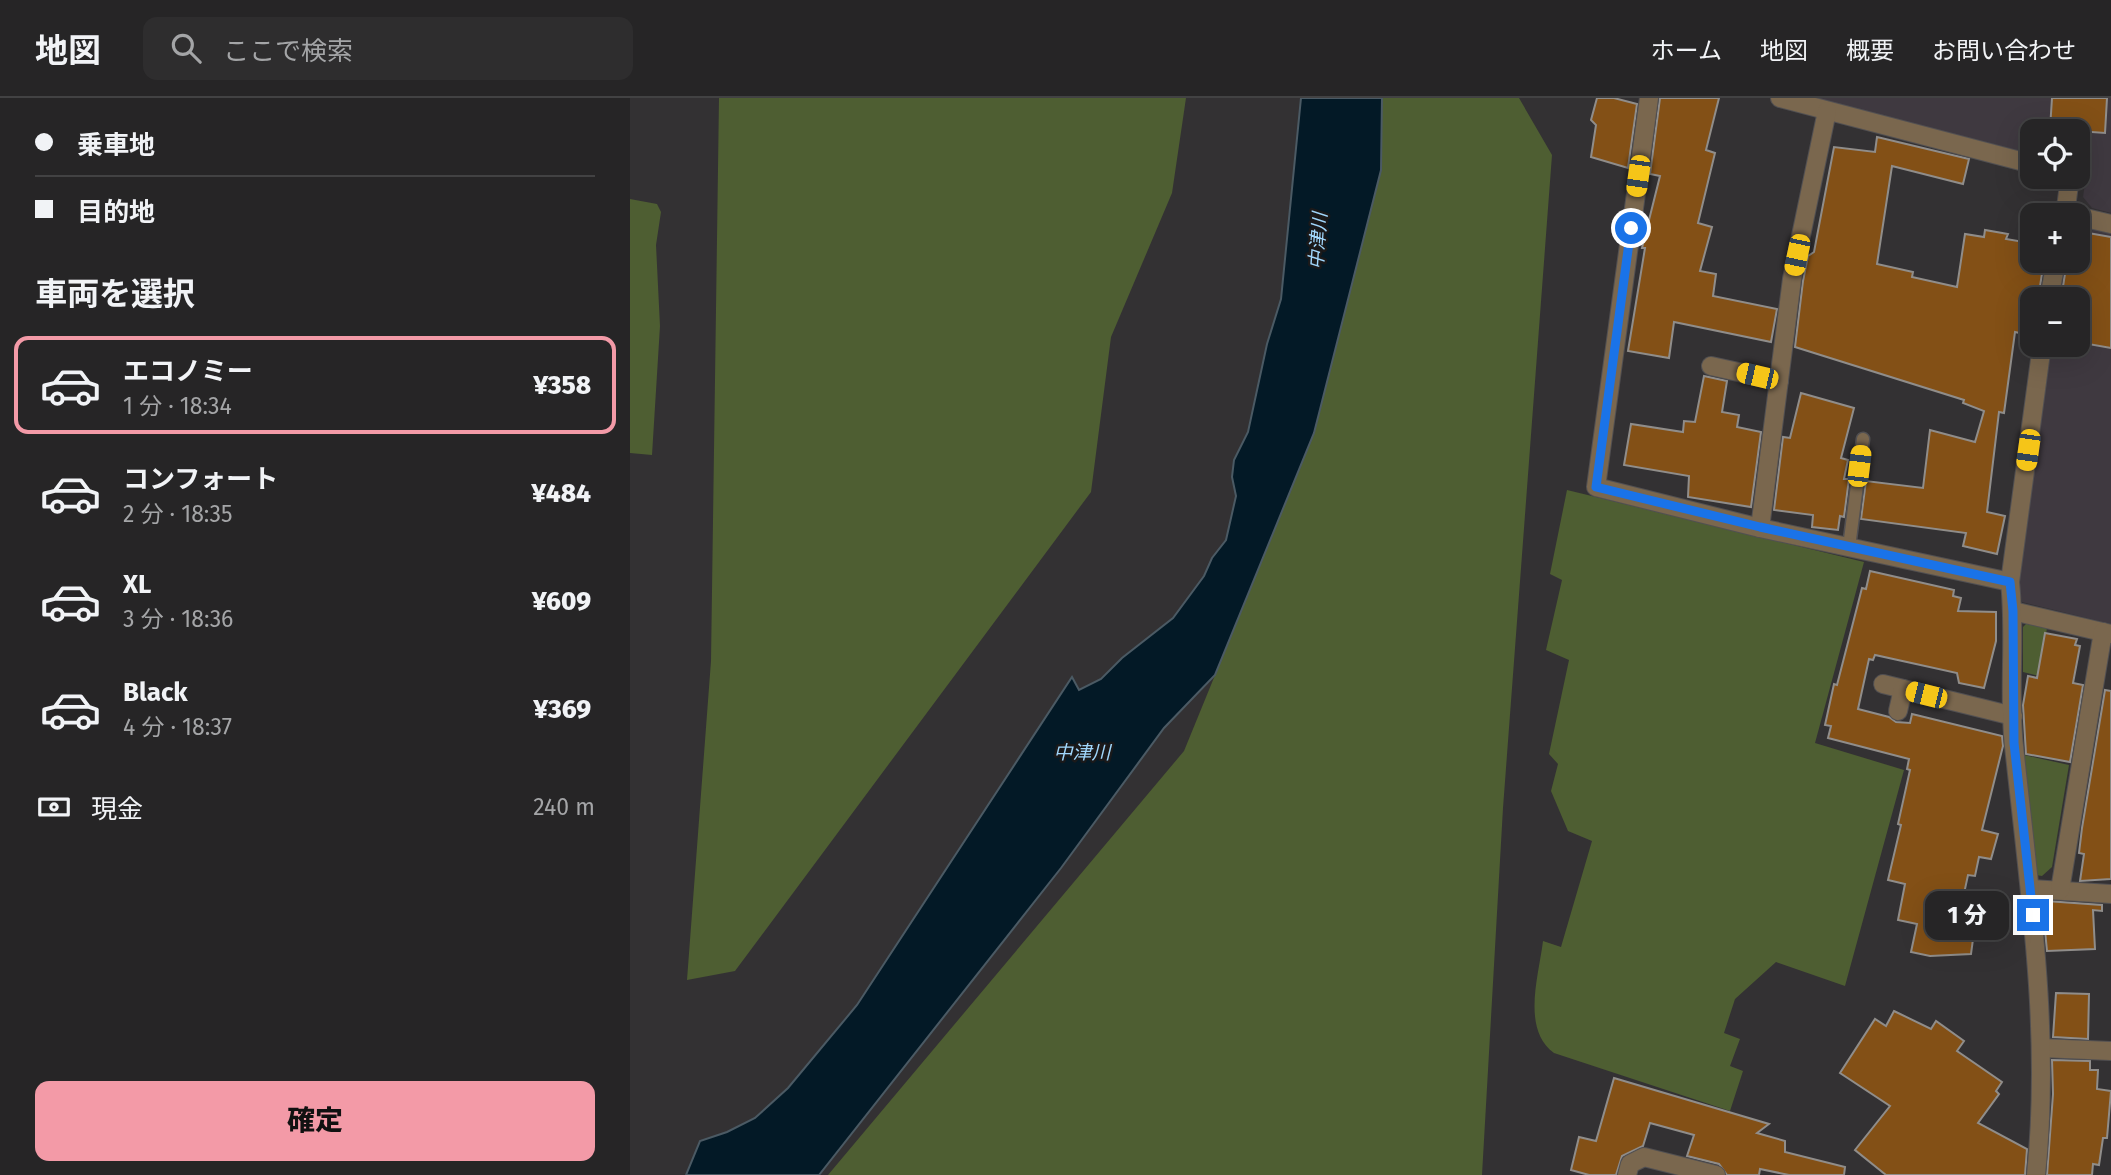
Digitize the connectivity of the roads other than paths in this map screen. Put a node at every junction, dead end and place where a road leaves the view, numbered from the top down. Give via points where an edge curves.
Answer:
1 (1648, 98) edge
2 (1780, 98) edge
3 (1827, 111) junction
4 (2020, 161) edge
5 (2090, 219) edge
6 (2111, 224) edge
7 (2040, 357) edge
8 (1712, 366) dead end
9 (1779, 381) junction
10 (1863, 439) dead end
11 (1760, 527) junction
12 (1849, 547) junction
13 (2010, 582) junction
14 (2013, 611) junction
15 (2107, 633) edge
16 (1883, 684) dead end
17 (1903, 689) junction
18 (1898, 711) dead end
19 (2013, 716) junction
20 (2031, 889) junction
21 (2060, 890) junction
22 (2111, 894) edge
23 (2041, 1048) junction
24 (2111, 1051) edge
25 (1627, 1175) edge
26 (1716, 1175) edge
27 (2036, 1175) edge

1 - 11 street via 1596,487
2 - 3 street
3 - 4 street
3 - 9 street via 1792,279
5 - 6 street
7 - 13 street
8 - 9 street
9 - 11 street
10 - 12 lane
11 - 12 street
12 - 13 street
13 - 14 street
14 - 15 street
14 - 19 street
15 - 21 street
16 - 17 street
17 - 18 street
17 - 19 street
19 - 20 street
20 - 21 street
20 - 23 street
21 - 22 street
23 - 24 street
23 - 27 street
25 - 26 street via 1630,1164 1644,1157

